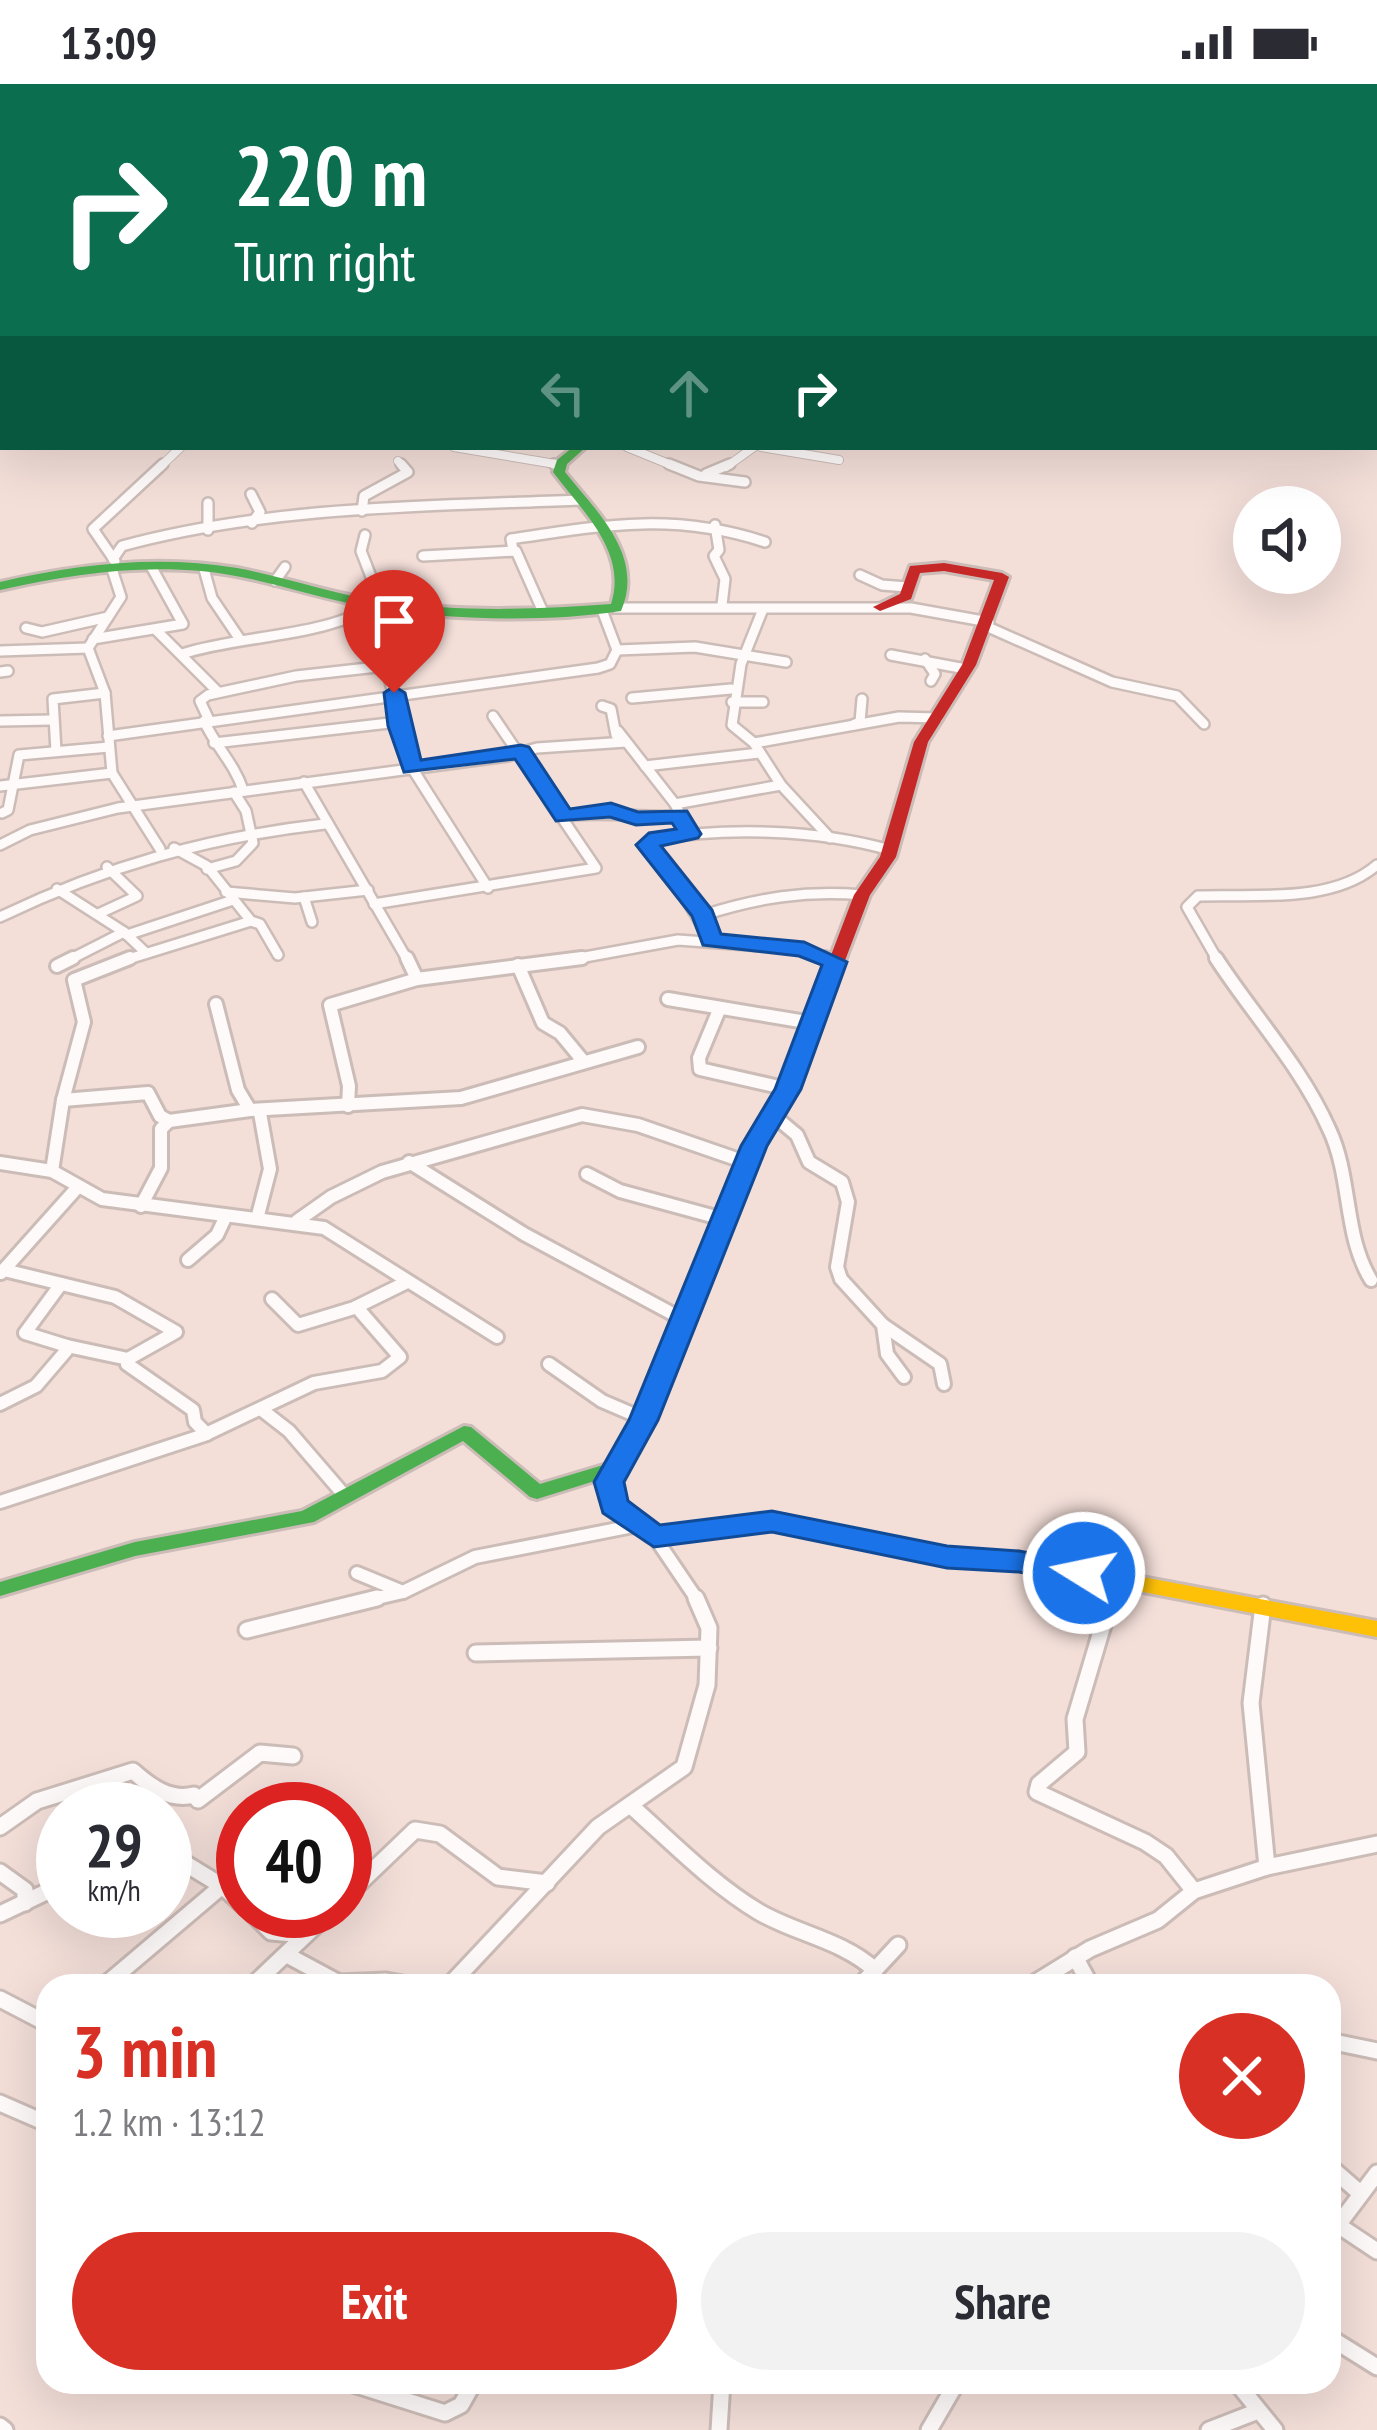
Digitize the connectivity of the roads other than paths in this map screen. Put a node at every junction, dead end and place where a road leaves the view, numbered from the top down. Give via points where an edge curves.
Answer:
1 (178, 450) edge
2 (472, 450) edge
3 (577, 450) edge
4 (634, 450) edge
5 (757, 450) edge
6 (780, 450) edge
7 (839, 460) dead end
8 (398, 461) dead end
9 (561, 465) junction
10 (699, 476) junction
11 (745, 482) dead end
12 (251, 494) dead end
13 (581, 500) junction
14 (208, 503) dead end
15 (362, 511) junction
16 (251, 524) junction
17 (604, 525) junction
18 (715, 525) junction
19 (208, 530) junction
20 (365, 536) dead end
21 (765, 542) dead end
22 (513, 550) junction
23 (423, 556) dead end
24 (115, 566) junction
25 (152, 568) junction
26 (204, 569) junction
27 (860, 575) dead end
28 (0, 586) edge
29 (907, 587) junction
30 (378, 604) junction
31 (722, 605) junction
32 (619, 606) junction
33 (880, 608) junction
34 (763, 609) junction
35 (543, 612) junction
36 (108, 617) junction
37 (989, 624) junction
38 (26, 628) dead end
39 (58, 628) junction
40 (157, 631) junction
41 (238, 638) junction
42 (91, 644) junction
43 (54, 649) junction
44 (616, 650) junction
45 (0, 651) edge
46 (742, 652) junction
47 (182, 654) junction
48 (891, 655) dead end
49 (925, 659) junction
50 (786, 662) dead end
51 (966, 669) junction
52 (931, 681) dead end
53 (105, 692) junction
54 (218, 692) junction
55 (394, 693) junction
56 (731, 695) junction
57 (632, 698) dead end
58 (862, 699) dead end
59 (763, 702) dead end
60 (602, 706) dead end
61 (493, 716) dead end
62 (938, 718) junction
63 (207, 720) junction
64 (0, 721) edge
65 (52, 721) junction
66 (398, 722) junction
67 (1204, 724) dead end
68 (846, 728) junction
69 (619, 738) junction
70 (108, 742) junction
71 (214, 743) junction
72 (756, 748) junction
73 (56, 751) junction
74 (521, 752) junction
75 (645, 766) junction
76 (412, 768) junction
77 (112, 773) junction
78 (304, 782) junction
79 (14, 785) junction
80 (781, 785) junction
81 (0, 786) edge
82 (238, 791) junction
83 (135, 807) junction
84 (677, 810) junction
85 (1, 813) edge
86 (564, 816) junction
87 (326, 824) junction
88 (249, 831) junction
89 (690, 834) junction
90 (830, 838) junction
91 (5, 842) edge
92 (160, 848) junction
93 (890, 850) junction
94 (1377, 866) edge
95 (107, 867) junction
96 (207, 869) junction
97 (488, 888) junction
98 (57, 889) junction
99 (368, 890) junction
100 (862, 895) junction
101 (230, 896) junction
102 (304, 897) junction
103 (0, 903) edge
104 (374, 904) junction
105 (6, 914) edge
106 (98, 914) junction
107 (704, 915) junction
108 (251, 921) junction
109 (312, 922) dead end
110 (125, 933) junction
111 (711, 940) junction
112 (145, 952) junction
113 (278, 955) dead end
114 (835, 962) junction
115 (518, 964) junction
116 (57, 966) dead end
117 (417, 979) junction
118 (668, 999) dead end
119 (216, 1004) dead end
120 (718, 1010) junction
121 (812, 1023) junction
122 (638, 1047) dead end
123 (584, 1062) junction
124 (788, 1089) junction
125 (63, 1100) junction
126 (348, 1106) junction
127 (255, 1112) junction
128 (773, 1115) junction
129 (169, 1121) junction
130 (409, 1162) junction
131 (0, 1163) edge
132 (748, 1163) junction
133 (52, 1171) junction
134 (587, 1174) dead end
135 (76, 1189) junction
136 (141, 1206) junction
137 (224, 1218) junction
138 (257, 1219) junction
139 (723, 1219) junction
140 (297, 1221) junction
141 (0, 1247) edge
142 (20, 1253) junction
143 (188, 1260) dead end
144 (2, 1272) edge
145 (1371, 1280) dead end
146 (407, 1282) junction
147 (61, 1284) junction
148 (272, 1299) dead end
149 (360, 1311) junction
150 (684, 1321) junction
151 (883, 1325) junction
152 (496, 1337) dead end
153 (67, 1346) junction
154 (128, 1360) junction
155 (549, 1364) dead end
156 (904, 1377) dead end
157 (944, 1384) dead end
158 (0, 1404) edge
159 (262, 1410) junction
160 (644, 1420) junction
161 (207, 1434) junction
162 (618, 1467) junction
163 (345, 1496) junction
164 (0, 1502) edge
165 (646, 1530) junction
166 (357, 1574) dead end
167 (1117, 1579) junction
168 (0, 1589) edge
169 (403, 1592) junction
170 (1263, 1606) junction
171 (1377, 1629) edge
172 (247, 1630) dead end
173 (709, 1648) junction
174 (476, 1653) dead end
175 (292, 1756) dead end
176 (98, 1782) edge
177 (146, 1782) edge
178 (192, 1796) edge
179 (36, 1802) edge
180 (630, 1804) junction
181 (0, 1827) edge
182 (1377, 1844) edge
183 (1267, 1867) junction
184 (372, 1869) edge
185 (0, 1872) edge
186 (547, 1883) junction
187 (216, 1891) edge
188 (1194, 1892) junction
189 (36, 1898) edge
190 (25, 1904) junction
191 (0, 1914) edge
192 (302, 1938) edge
193 (898, 1945) dead end
194 (286, 1955) junction
195 (1075, 1957) junction
196 (875, 1970) junction
197 (118, 1974) edge
198 (265, 1974) edge
199 (317, 1974) edge
200 (460, 1974) edge
201 (871, 1974) edge
202 (1049, 1974) edge
203 (1084, 1974) edge
204 (0, 1999) edge
205 (36, 2018) edge
206 (1341, 2044) edge
207 (1377, 2050) edge
208 (0, 2103) edge
209 (36, 2119) edge
210 (1377, 2173) edge
211 (1341, 2176) edge
212 (1360, 2193) junction
213 (1341, 2220) edge
214 (1341, 2235) edge
215 (1377, 2251) edge
216 (1341, 2344) edge
217 (1377, 2367) edge
218 (385, 2394) edge
219 (467, 2394) edge
220 (721, 2394) edge
221 (950, 2394) edge
222 (1245, 2394) edge
223 (1258, 2410) junction
224 (719, 2430) edge
225 (929, 2430) edge
226 (1209, 2430) edge
227 (1274, 2430) edge

1 - 24 street via 93,535
2 - 9 street
3 - 9 street
4 - 10 street
5 - 10 street
6 - 7 street
8 - 15 street via 408,472 364,496
9 - 13 street
10 - 11 street
12 - 16 street via 260,512
13 - 15 street
13 - 17 street
14 - 19 street
15 - 16 street
16 - 19 street
17 - 18 street
17 - 22 street via 511,539
17 - 32 street via 617,551
18 - 21 street
18 - 31 street
19 - 24 street via 132,543 117,550
20 - 30 street via 361,551
22 - 23 street
22 - 35 street
24 - 25 street
24 - 28 street
24 - 36 street via 122,597
25 - 26 street
25 - 40 street via 183,621
26 - 30 street via 280,574
26 - 41 street via 211,603
27 - 29 street
29 - 33 street via 902,600
29 - 37 street via 913,571 926,567 994,573 1002,584
30 - 35 street
30 - 41 street via 344,619
31 - 32 street
31 - 34 street
32 - 35 street
32 - 44 street
33 - 34 street
33 - 37 street
34 - 46 street
36 - 39 street
36 - 42 street
37 - 51 street
37 - 67 street via 1112,682 1178,696
38 - 39 street
39 - 43 street
40 - 42 street
40 - 47 street
41 - 47 street
42 - 43 street
42 - 53 street
43 - 45 street
44 - 46 street
44 - 55 street via 598,668
46 - 50 street
46 - 56 street
47 - 54 street
48 - 49 street
49 - 51 street
49 - 52 street
51 - 62 street
53 - 65 street via 53,699
53 - 70 street
54 - 55 street via 382,665
54 - 63 street via 200,698
55 - 63 street
55 - 66 street
56 - 57 street
56 - 59 street
56 - 72 street via 732,725
58 - 68 street via 860,722
60 - 69 street
61 - 74 street
62 - 68 street
62 - 93 street via 921,740
63 - 70 street
63 - 71 street
64 - 65 street
65 - 73 street
66 - 71 street
66 - 76 street
68 - 72 street
69 - 74 street
69 - 75 street
70 - 73 street
70 - 77 street
71 - 82 street via 234,764
72 - 75 street
72 - 80 street
73 - 79 street via 19,755
74 - 76 street
74 - 86 street
75 - 84 street
76 - 78 street
76 - 97 street
77 - 79 street
77 - 83 street
78 - 82 street
78 - 87 street
79 - 81 street
79 - 85 street
80 - 84 street
80 - 90 street
82 - 83 street
82 - 88 street
83 - 91 street
83 - 92 street
84 - 86 street
84 - 89 street
85 - 91 street
86 - 97 street via 596,868
87 - 88 street
87 - 99 street
88 - 92 street
88 - 96 street via 250,850
89 - 90 street
89 - 107 street via 648,845
90 - 93 street
92 - 95 street
92 - 96 street via 187,850
93 - 100 street
94 - 145 street via 1342,885 1198,896 1186,907 1331,1136 1357,1256
95 - 98 street
95 - 106 street via 137,896
96 - 101 street
97 - 104 street
98 - 105 street
98 - 106 street
99 - 102 street
99 - 104 street
100 - 107 street via 748,899
100 - 114 street
101 - 102 street
101 - 108 street
101 - 110 street
102 - 109 street
103 - 105 street
104 - 117 street
106 - 110 street
107 - 111 street
108 - 112 street
108 - 113 street
110 - 112 street
110 - 116 street
111 - 114 street via 804,949
111 - 115 street
112 - 125 street via 74,980 84,1022
114 - 121 street
115 - 117 street
115 - 123 street via 543,1023
117 - 126 street via 330,1005
118 - 120 street
119 - 127 street via 238,1090
120 - 121 street
120 - 124 street via 700,1069
121 - 124 street
122 - 123 street
123 - 126 street via 461,1098
124 - 128 street
125 - 129 street via 148,1093
125 - 133 street
126 - 127 street
127 - 129 street
127 - 138 street via 270,1169
128 - 132 street
128 - 151 street via 797,1135 809,1162 842,1182 848,1202 841,1280
129 - 136 street via 161,1130 161,1168
130 - 132 street via 595,1115
130 - 140 street
130 - 150 street
131 - 133 street
132 - 139 street
133 - 135 street
134 - 139 street via 620,1192
135 - 136 street
135 - 142 street
136 - 137 street
137 - 138 street
137 - 143 street
138 - 140 street
139 - 150 street
140 - 146 street via 341,1235
141 - 142 street
142 - 144 street
144 - 147 street
146 - 149 street
146 - 152 street
147 - 153 street via 25,1333
147 - 154 street via 134,1304 176,1332
148 - 149 street via 298,1325
149 - 159 street via 396,1349 396,1364 376,1375 309,1384
150 - 160 street
151 - 156 street via 891,1363
151 - 157 street via 940,1364
153 - 154 street
153 - 158 street via 36,1386
154 - 161 street via 193,1410
155 - 160 street
159 - 161 street
159 - 163 street
160 - 162 street
161 - 164 street via 82,1468
162 - 163 street via 537,1492 464,1432
162 - 165 street via 610,1498
163 - 168 street via 307,1517 148,1546
165 - 167 street via 772,1522 947,1557
165 - 169 street via 475,1557
165 - 173 street via 701,1606
166 - 169 street
167 - 170 street
167 - 188 street via 1075,1719 1077,1752 1037,1792 1145,1842
169 - 172 street
170 - 171 street
170 - 183 street via 1252,1651 1254,1789
173 - 174 street
173 - 180 street via 684,1767
175 - 178 street via 260,1753 198,1800
176 - 177 street via 133,1771
179 - 181 street
180 - 186 street
180 - 196 street via 731,1892 779,1922 857,1952
182 - 183 street
183 - 188 street
184 - 186 street via 415,1830 453,1839 472,1863 500,1878
185 - 190 street via 25,1890
186 - 200 street
187 - 197 street
188 - 195 street via 1159,1920
189 - 190 street
190 - 191 street
192 - 194 street
193 - 196 street
194 - 198 street
194 - 199 street
195 - 202 street
195 - 203 street
196 - 201 street
204 - 205 street
206 - 207 street
208 - 209 street
210 - 212 street
211 - 212 street
212 - 213 street
214 - 215 street
216 - 217 street
218 - 219 street via 445,2413
220 - 224 street
221 - 225 street
222 - 223 street
223 - 226 street
223 - 227 street

